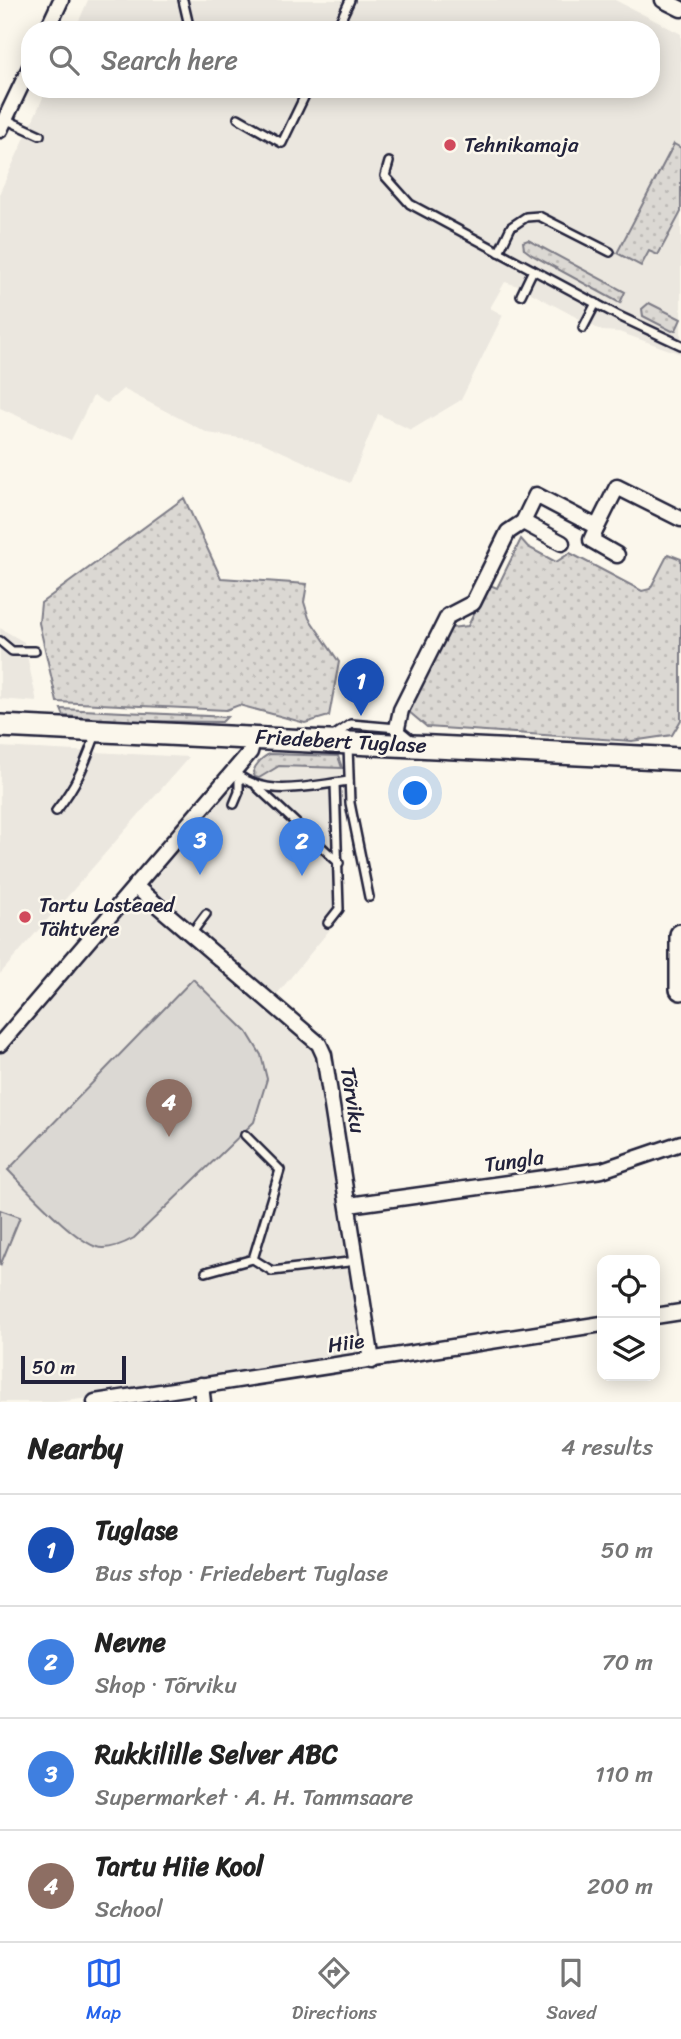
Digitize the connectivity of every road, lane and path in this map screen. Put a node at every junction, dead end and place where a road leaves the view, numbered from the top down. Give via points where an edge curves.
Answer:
1 (61, 0) edge
2 (183, 0) edge
3 (350, 0) edge
4 (663, 0) edge
5 (681, 9) edge
6 (51, 21) edge
7 (188, 21) edge
8 (340, 21) edge
9 (21, 86) edge
10 (304, 98) edge
11 (238, 118) dead end
12 (3, 125) edge
13 (40, 135) dead end
14 (388, 162) dead end
15 (499, 252) junction
16 (610, 252) dead end
17 (533, 270) junction
18 (521, 295) dead end
19 (596, 303) junction
20 (583, 328) dead end
21 (681, 345) edge
22 (681, 519) edge
23 (523, 522) junction
24 (597, 527) junction
25 (562, 543) dead end
26 (617, 555) dead end
27 (0, 642) edge
28 (35, 651) dead end
29 (0, 726) edge
30 (397, 728) junction
31 (97, 730) junction
32 (254, 737) junction
33 (326, 741) junction
34 (348, 742) junction
35 (419, 746) junction
36 (681, 760) edge
37 (236, 774) junction
38 (349, 781) junction
39 (335, 783) junction
40 (257, 786) junction
41 (234, 804) dead end
42 (56, 811) dead end
43 (338, 863) junction
44 (135, 886) junction
45 (369, 897) dead end
46 (206, 914) dead end
47 (328, 923) dead end
48 (191, 934) junction
49 (681, 935) edge
50 (681, 989) edge
51 (0, 1044) edge
52 (245, 1135) dead end
53 (681, 1143) edge
54 (349, 1205) junction
55 (253, 1259) junction
56 (358, 1261) junction
57 (206, 1272) dead end
58 (681, 1312) edge
59 (660, 1315) edge
60 (597, 1325) edge
61 (372, 1361) junction
62 (201, 1385) junction
63 (95, 1402) edge
64 (202, 1402) edge

1 - 6 street
2 - 7 lane
3 - 8 lane
4 - 5 street
9 - 12 street
10 - 11 lane via 282,143
12 - 13 lane
14 - 15 lane via 385,176 410,204
15 - 16 lane via 511,227 526,217 540,216
15 - 17 lane
17 - 18 lane
17 - 19 lane
19 - 20 lane
19 - 21 lane
22 - 24 street via 617,487
23 - 24 street via 536,495
23 - 25 street
23 - 30 street via 508,532 473,603 448,616 401,710
24 - 26 street via 591,540
27 - 28 lane via 12,651
29 - 31 street, Friedebert Tuglase
30 - 33 lane via 351,724
30 - 35 lane
31 - 32 street, Friedebert Tuglase
31 - 42 lane via 74,789
32 - 33 street, Friedebert Tuglase
32 - 37 street
33 - 34 street, Friedebert Tuglase
34 - 35 street, Friedebert Tuglase
34 - 38 lane
35 - 36 street, Friedebert Tuglase
37 - 40 lane
37 - 41 lane via 239,792
37 - 44 street
38 - 39 lane
38 - 45 lane
39 - 40 lane via 275,789
39 - 43 lane
40 - 43 lane
43 - 47 lane via 339,909
44 - 48 street, Tõrviku
44 - 51 street
46 - 48 lane
48 - 54 street, Tõrviku via 319,1044
49 - 50 street
52 - 55 lane via 280,1170
53 - 54 street, Tungla via 602,1170
54 - 56 street, Tõrviku
55 - 56 lane via 272,1271
55 - 57 lane
56 - 61 street, Tõrviku
58 - 59 street
60 - 61 street, Hiie
61 - 62 street, Hiie
62 - 63 street, Hiie
62 - 64 street

